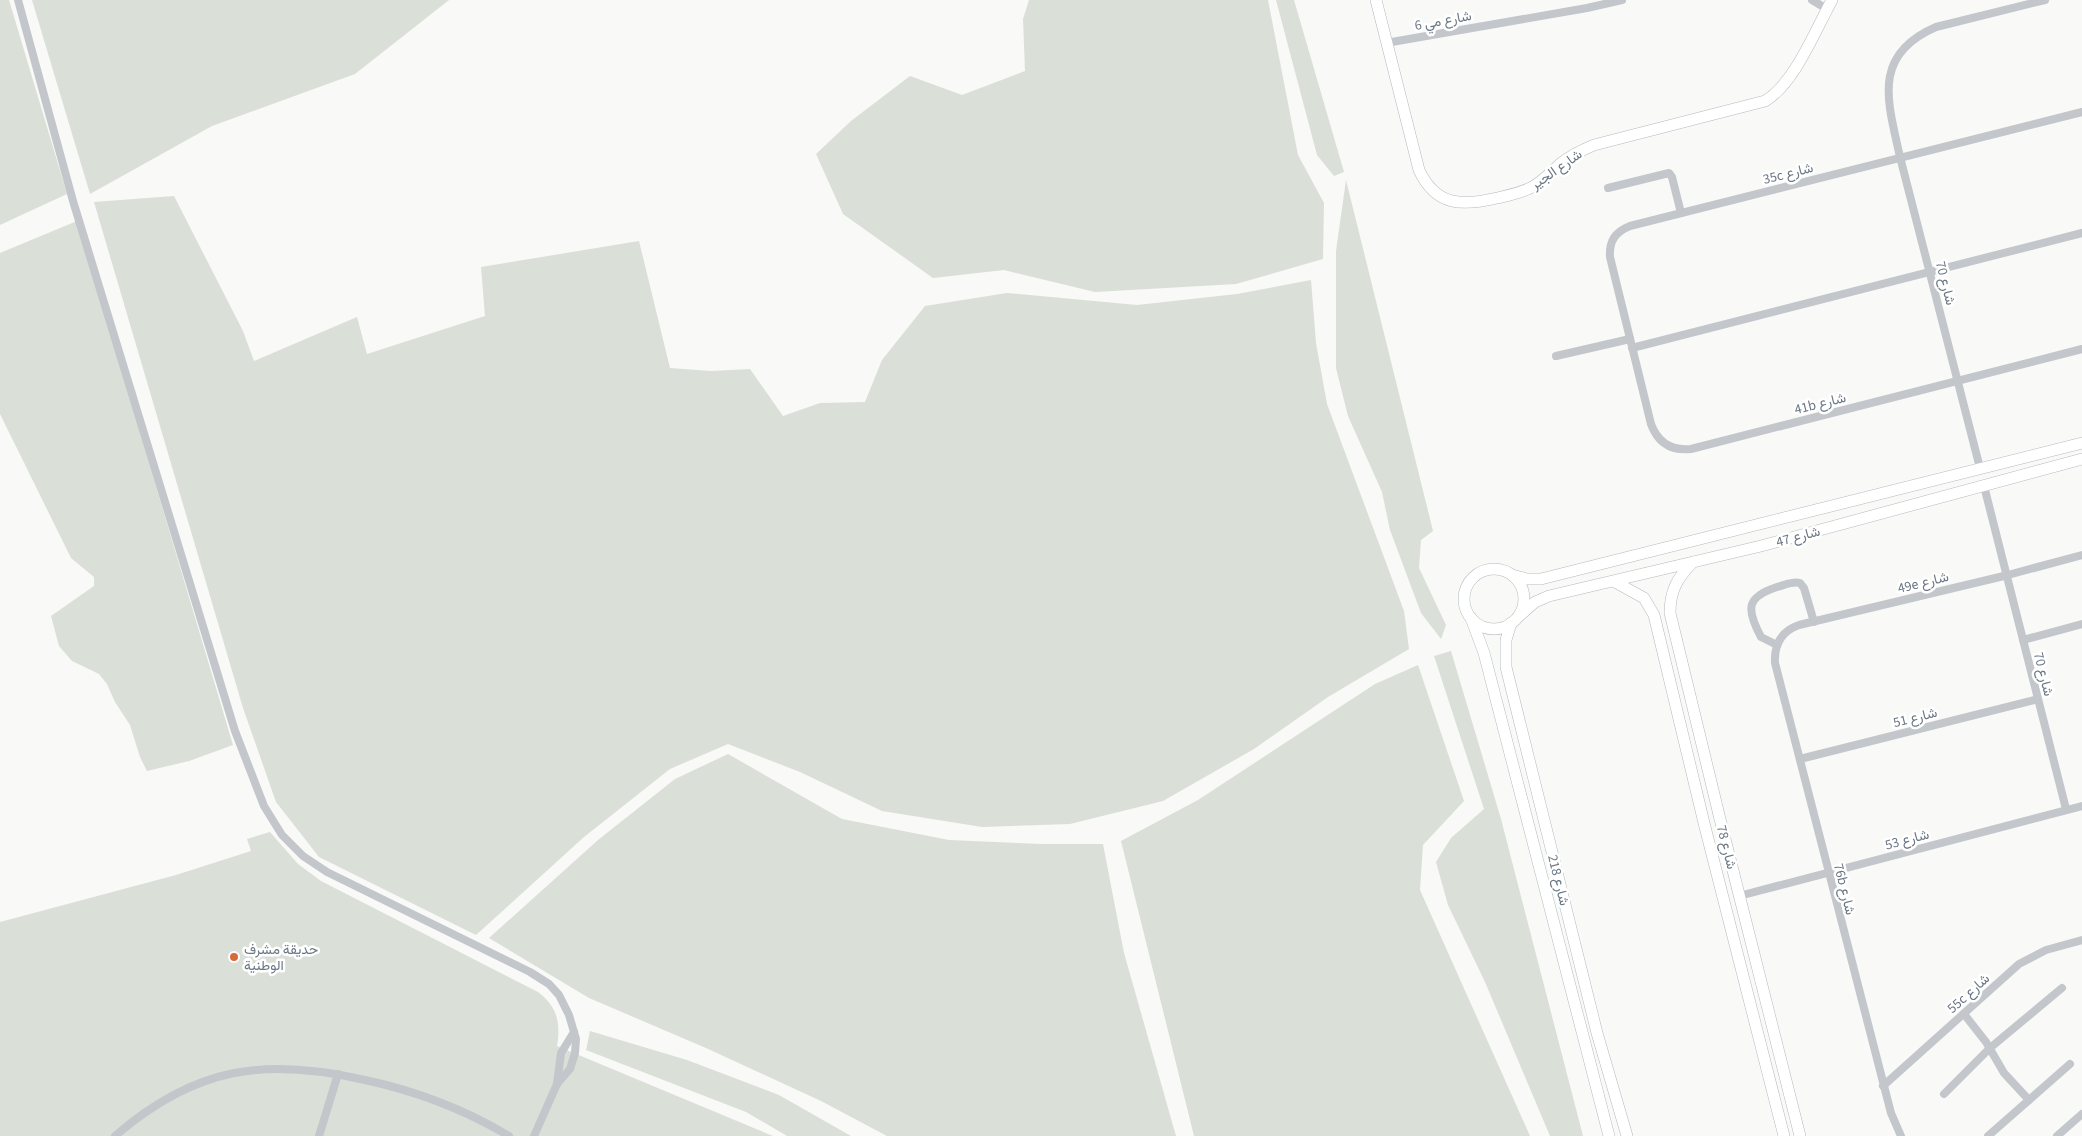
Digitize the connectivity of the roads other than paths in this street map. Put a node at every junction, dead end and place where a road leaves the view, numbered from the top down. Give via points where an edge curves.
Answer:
1 (18, 0) edge
2 (1376, 0) edge
3 (1622, 0) edge
4 (1812, 0) edge
5 (2045, 0) edge
6 (1829, 4) edge
7 (1386, 43) junction
8 (2082, 112) edge
9 (1900, 157) junction
10 (1608, 188) dead end
11 (1681, 213) junction
12 (2082, 233) edge
13 (1930, 272) junction
14 (1630, 339) junction
15 (1632, 348) junction
16 (2082, 349) edge
17 (1556, 356) dead end
18 (1958, 381) junction
19 (2082, 443) edge
20 (2082, 460) edge
21 (1980, 468) junction
22 (1984, 486) junction
23 (2082, 555) edge
24 (1693, 562) junction
25 (1512, 575) junction
26 (2008, 575) junction
27 (1616, 582) junction
28 (1471, 618) junction
29 (1514, 620) junction
30 (1814, 622) junction
31 (2082, 624) edge
32 (2023, 640) junction
33 (1777, 645) junction
34 (2038, 699) junction
35 (1800, 759) junction
36 (2082, 806) edge
37 (2066, 809) junction
38 (1828, 874) junction
39 (1739, 896) junction
40 (1729, 923) junction
41 (2082, 940) edge
42 (1755, 957) junction
43 (2062, 988) dead end
44 (1964, 1014) junction
45 (1754, 1018) junction
46 (574, 1032) junction
47 (1990, 1048) junction
48 (2070, 1064) dead end
49 (338, 1074) junction
50 (1785, 1078) junction
51 (557, 1084) junction
52 (1883, 1086) junction
53 (1944, 1094) dead end
54 (2029, 1100) junction
55 (2082, 1114) edge
56 (114, 1136) edge
57 (319, 1136) edge
58 (509, 1136) edge
59 (534, 1136) edge
60 (1610, 1136) edge
61 (1626, 1136) edge
62 (1784, 1136) edge
63 (1800, 1136) edge
64 (1902, 1136) edge
65 (1988, 1136) edge
66 (2057, 1136) edge

1 - 46 street via 73,201 235,731 264,806 292,846 327,872 543,980 563,1001
2 - 7 street, شارع الجير
3 - 7 street, شارع مي 6
4 - 6 street
5 - 9 street, شارع 70 via 1936,27 1923,33 1902,51 1894,63 1889,84 1889,105
6 - 7 street, شارع الجير via 1785,84 1765,101 1594,145 1568,158 1541,182 1525,190 1473,204 1445,199 1424,180
8 - 9 street, 35c شارع
9 - 11 street, 35c شارع
9 - 13 street, شارع 70
10 - 11 street via 1670,173
11 - 14 street, 35c شارع via 1623,229 1612,241 1610,257
12 - 13 street
13 - 15 street
13 - 18 street, شارع 70
14 - 15 street, 35c شارع
14 - 17 street
15 - 18 street, 41b شارع via 1654,431 1663,443 1684,450
16 - 18 street, 41b شارع
18 - 21 street, شارع 70
19 - 21 street, شارع 47
20 - 22 street, شارع 47
21 - 25 street, شارع 47 via 1541,579
22 - 24 street, شارع 47
22 - 26 street, شارع 70
23 - 26 street, 49e شارع
24 - 27 street, شارع 47
24 - 39 street, شارع 78 via 1674,586 1670,613
25 - 28 street via 1505,570 1487,569 1472,578 1467,585 1464,602
25 - 29 street via 1524,598
26 - 30 street, 49e شارع
26 - 32 street, شارع 70
27 - 29 street, شارع 47 via 1549,596 1535,602
27 - 40 street, شارع 78 via 1644,598 1654,615
28 - 29 street via 1485,628 1494,629
28 - 60 street via 1482,644
29 - 61 street, شارع 218 via 1505,649 1506,667 1597,1033
30 - 33 street, 49e شارع via 1788,630
30 - 33 street via 1800,583 1761,593 1753,601 1751,609 1761,637
31 - 32 street
32 - 34 street, شارع 70
33 - 35 street, 76b شارع via 1776,662
34 - 35 street, شارع 51
34 - 37 street, شارع 70
35 - 38 street, 76b شارع
36 - 37 street, شارع 53
37 - 38 street, شارع 53
38 - 39 street, شارع 53
38 - 52 street, 76b شارع
39 - 42 street, شارع 78
40 - 42 street via 1738,932 1746,958
40 - 45 street, شارع 78
41 - 44 street, 55c شارع via 2055,946 2028,959
42 - 50 street, شارع 78
43 - 47 street
44 - 47 street
44 - 52 street, 55c شارع
45 - 50 street via 1759,1015 1764,1019 1778,1067
45 - 62 street, شارع 78
46 - 51 street via 561,1053
46 - 51 street via 574,1059
47 - 53 street
47 - 54 street via 2004,1073
48 - 54 street
49 - 56 street via 281,1068 252,1069 220,1076 159,1102
49 - 57 street
49 - 58 street via 421,1095 456,1108
50 - 63 street, شارع 78
51 - 59 street
52 - 64 street, 76b شارع
54 - 65 street
55 - 66 street

